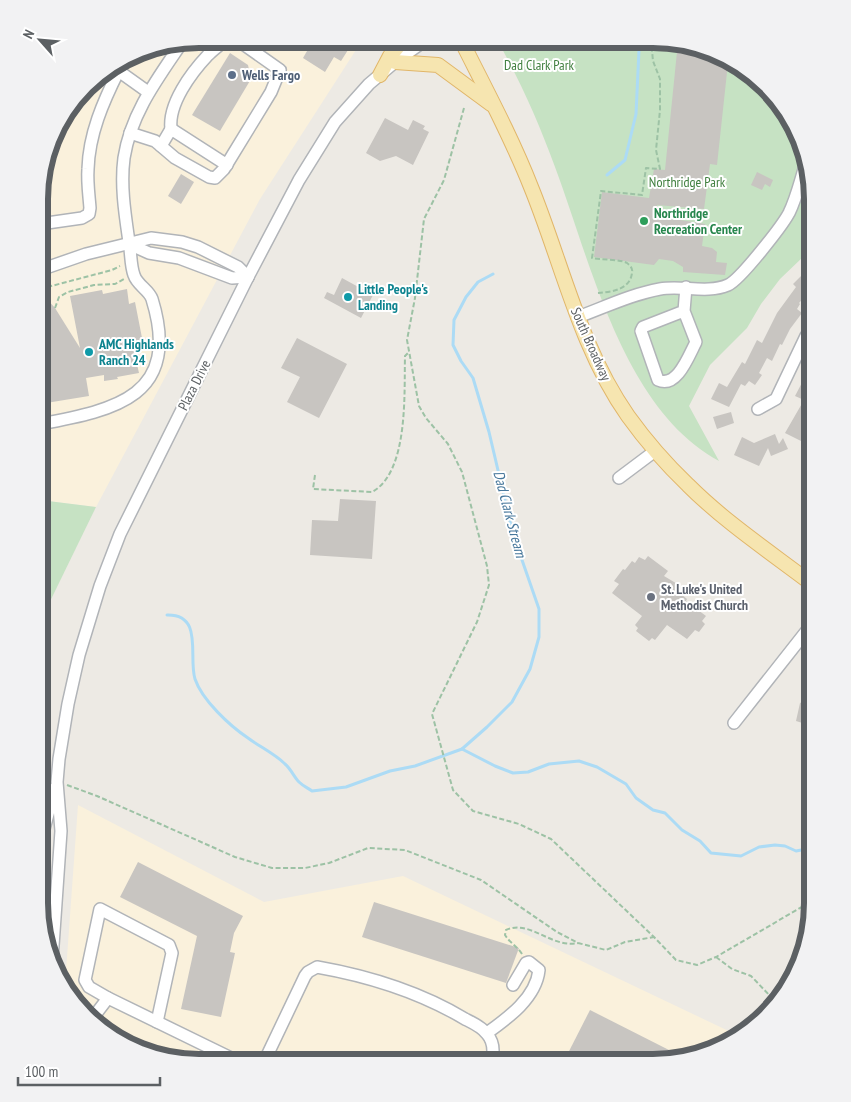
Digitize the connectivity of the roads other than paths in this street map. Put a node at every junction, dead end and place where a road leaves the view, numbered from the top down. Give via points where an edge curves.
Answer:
1 (216, 48) edge
2 (249, 48) edge
3 (397, 48) edge
4 (414, 48) edge
5 (465, 48) edge
6 (177, 49) edge
7 (395, 62) junction
8 (119, 71) edge
9 (114, 74) edge
10 (380, 74) junction
11 (148, 92) junction
12 (494, 106) junction
13 (171, 129) junction
14 (130, 133) junction
15 (161, 146) junction
16 (227, 165) junction
17 (803, 184) edge
18 (48, 223) edge
19 (130, 244) junction
20 (48, 267) edge
21 (248, 277) junction
22 (686, 287) junction
23 (684, 311) junction
24 (578, 317) junction
25 (804, 341) edge
26 (758, 409) dead end
27 (48, 423) edge
28 (655, 451) junction
29 (619, 478) dead end
30 (803, 577) edge
31 (803, 635) edge
32 (734, 723) dead end
33 (57, 782) junction
34 (48, 815) edge
35 (53, 943) edge
36 (513, 985) dead end
37 (108, 998) junction
38 (97, 1015) edge
39 (157, 1022) junction
40 (487, 1033) junction
41 (223, 1054) edge
42 (268, 1054) edge
43 (493, 1054) edge

1 - 13 street via 190,76 172,109
2 - 16 street via 280,70 271,92
3 - 10 main road
4 - 7 street, Plaza Drive
5 - 12 main road, South Broadway
6 - 11 street
7 - 10 street, Plaza Drive
7 - 12 main road via 438,65
8 - 11 street
9 - 18 street via 92,136 88,214 82,218
10 - 21 street, Plaza Drive via 350,103 336,122 299,180
11 - 14 street
12 - 24 main road, South Broadway via 531,186
13 - 15 street
13 - 16 street
14 - 15 street
14 - 19 street via 123,176
15 - 16 street via 209,177 215,178
17 - 22 street via 789,213 734,282 720,288
19 - 20 street
19 - 21 street via 149,253 179,258 232,278
19 - 21 street via 151,238 182,242 223,258
19 - 27 street via 134,275 151,297 159,332 158,361 151,376 128,399 84,416
21 - 33 street, Plaza Drive via 124,525 100,586 83,638 68,704
22 - 23 street
22 - 24 street via 640,294
23 - 23 street via 696,342 676,378 661,382 641,330
24 - 28 main road, South Broadway via 617,398
25 - 26 street via 776,399
28 - 29 street
28 - 30 main road, South Broadway via 688,486
31 - 32 street
33 - 34 street, Plaza Drive
33 - 35 street, Plaza Drive via 61,831
36 - 40 street via 526,963 539,970 528,995 513,1013
37 - 38 street
37 - 39 street
37 - 39 street via 89,987 85,980 100,909 169,945 172,953
39 - 41 street
40 - 42 street via 423,997 352,973 317,967 305,976
40 - 43 street via 492,1041

